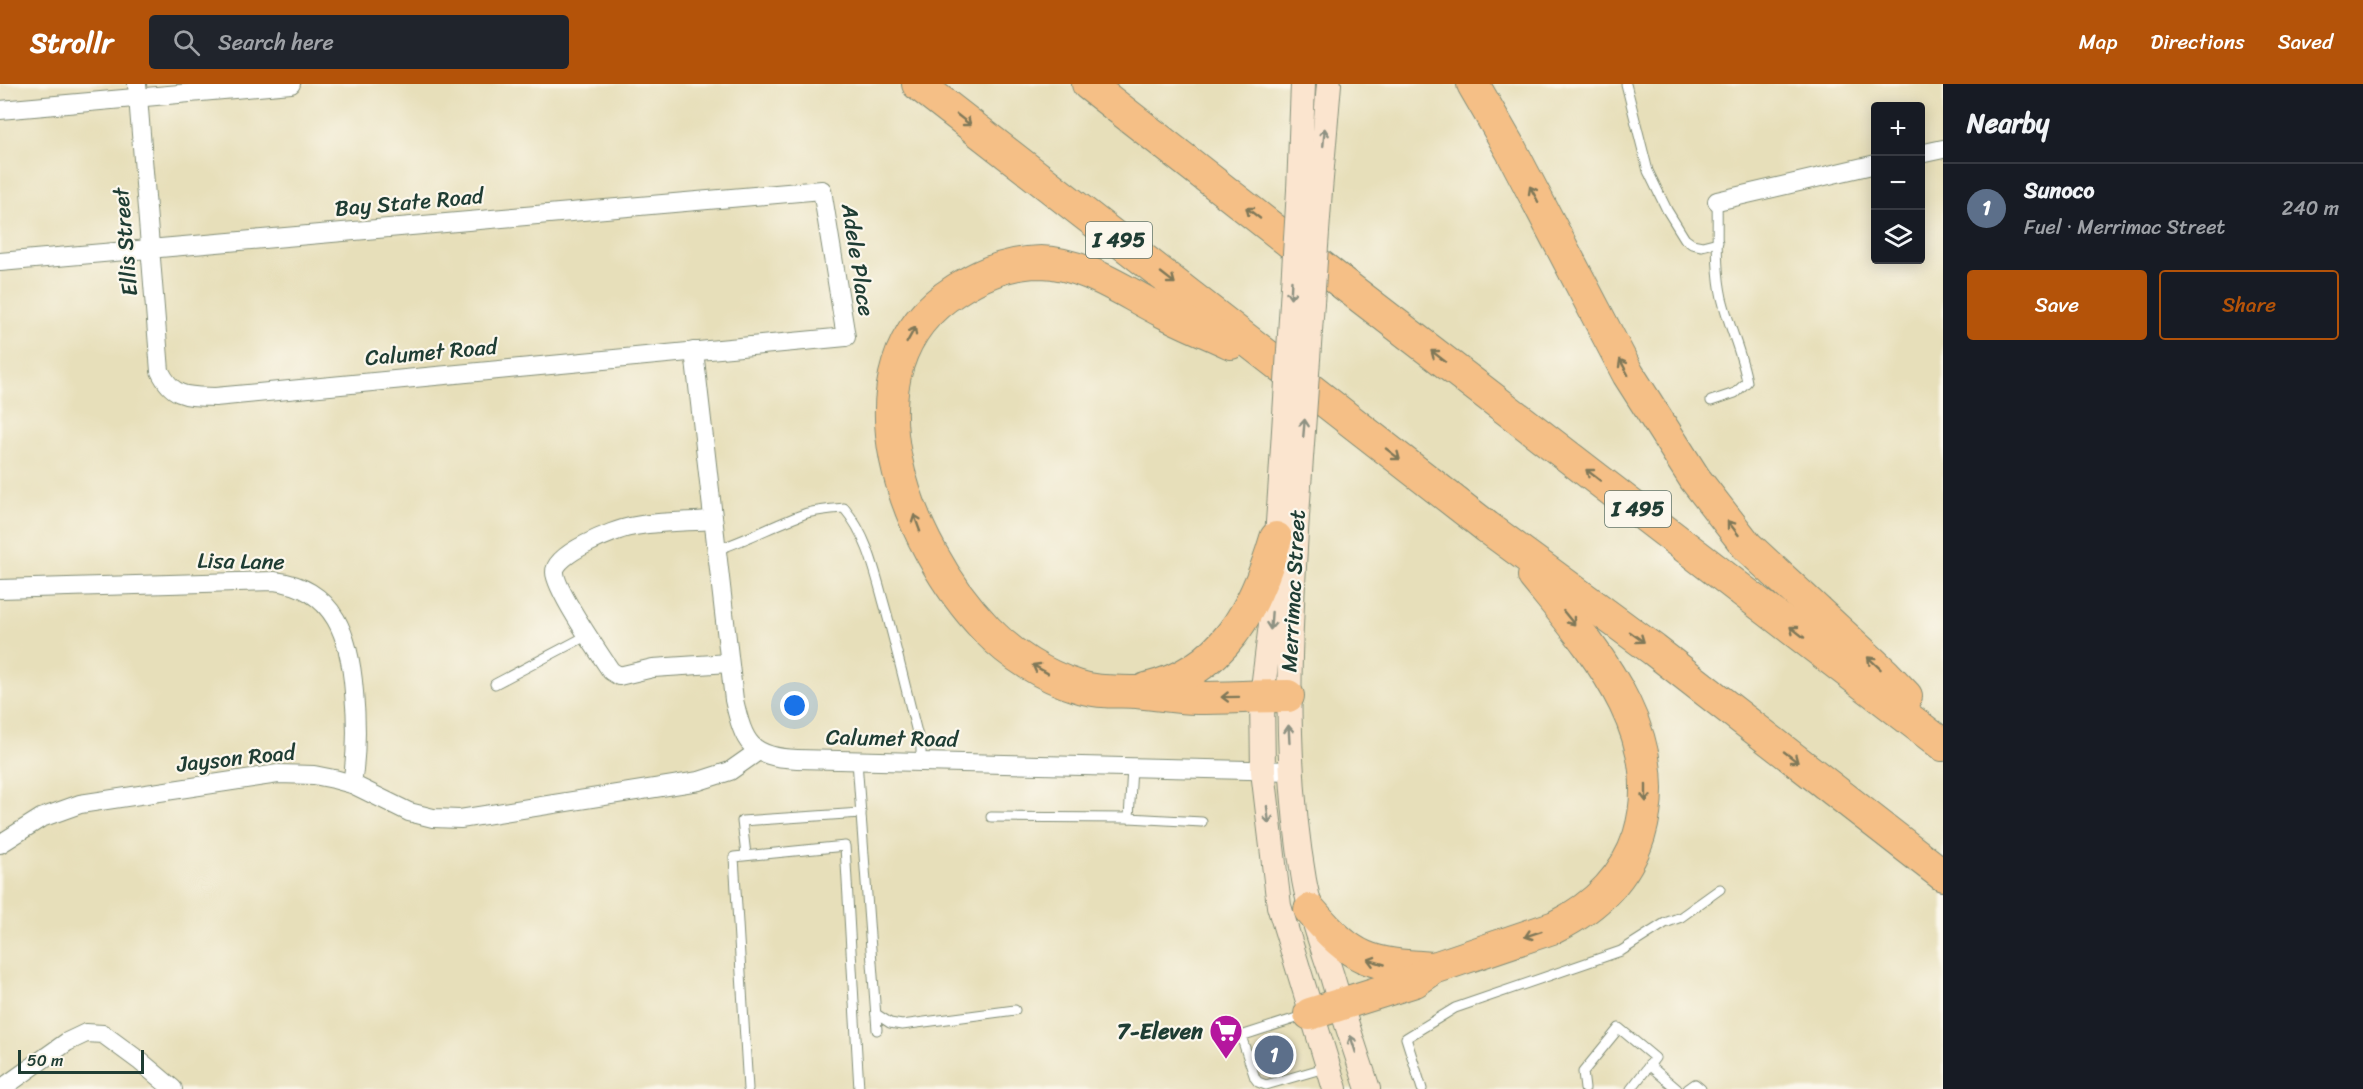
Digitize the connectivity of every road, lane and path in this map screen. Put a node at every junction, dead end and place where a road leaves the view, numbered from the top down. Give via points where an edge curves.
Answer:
1 (291, 84) edge
2 (918, 84) edge
3 (1088, 84) edge
4 (1303, 84) edge
5 (1329, 84) edge
6 (1473, 84) edge
7 (1626, 84) edge
8 (137, 91) edge
9 (0, 110) edge
10 (1943, 148) edge
11 (1925, 153) edge
12 (1871, 165) edge
13 (822, 190) joint
14 (1309, 190) junction
15 (1717, 201) joint
16 (1718, 242) junction
17 (150, 249) junction
18 (0, 262) edge
19 (846, 337) joint
20 (694, 351) junction
21 (1275, 362) junction
22 (174, 392) joint
23 (1711, 402) dead end
24 (1290, 483) junction
25 (713, 520) junction
26 (1276, 538) junction
27 (1505, 541) junction
28 (716, 550) junction
29 (0, 589) edge
30 (588, 635) junction
31 (729, 663) junction
32 (495, 684) dead end
33 (1133, 692) junction
34 (1275, 696) junction
35 (1943, 736) edge
36 (1943, 745) edge
37 (757, 752) junction
38 (857, 761) junction
39 (921, 763) junction
40 (1132, 768) junction
41 (1263, 771) junction
42 (1292, 771) junction
43 (352, 784) junction
44 (861, 813) junction
45 (991, 817) dead end
46 (1129, 818) junction
47 (1202, 822) dead end
48 (0, 844) edge
49 (746, 855) junction
50 (1943, 875) edge
51 (1720, 889) dead end
52 (1310, 910) junction
53 (1434, 968) junction
54 (1340, 1004) junction
55 (1015, 1010) dead end
56 (876, 1014) junction
57 (1310, 1014) junction
58 (877, 1030) dead end
59 (1649, 1065) junction
60 (1331, 1078) edge
61 (1, 1089) edge
62 (173, 1089) edge
63 (748, 1089) edge
64 (859, 1089) edge
65 (1368, 1089) edge
66 (1422, 1089) edge
67 (1588, 1089) edge
68 (1631, 1089) edge
69 (1677, 1089) edge
70 (1688, 1089) edge
71 (1701, 1089) edge

1 - 8 street
2 -> 21 highway, I 495
36 -> 3 highway, I 495
4 - 14 main road, Merrimac Street
14 -> 5 main road, Merrimac Street
35 -> 6 highway via 1885,674 1747,546 1695,479 1628,374
7 - 16 lane via 1648,171 1667,210 1692,244
8 - 9 street
8 - 17 street, Ellis Street
10 - 11 street
12 - 15 street
13 - 17 street, Bay State Road
13 - 19 street, Adele Place
14 - 24 main road, Merrimac Street, bridge
15 - 16 lane
16 - 23 lane via 1722,298 1747,382 1736,393
17 - 18 street, Bay State Road
17 - 22 street, Ellis Street via 160,371
19 - 20 street, Calumet Road
20 - 22 street, Calumet Road via 215,397
20 - 25 street
21 -> 27 highway, I 495
33 -> 21 highway via 1110,693 1078,687 1019,657 988,632 959,597 937,565 904,491 892,431 892,390 897,364 911,332 943,298 990,271 1043,262 1086,272 1164,313
24 - 26 main road, Merrimac Street
24 - 34 main road, Merrimac Street via 1289,635
25 - 28 street
25 - 30 street via 630,527 563,557 554,574
26 - 33 highway via 1250,605 1235,632 1215,654 1177,680
26 -> 34 main road, Merrimac Street via 1271,624
27 -> 50 highway, I 495 via 1654,650
27 -> 53 highway via 1590,645 1621,696 1640,737 1647,797 1633,852 1623,872 1590,907 1555,927
28 - 31 street
28 - 39 lane via 810,513 844,508 856,521 869,551 921,748
29 - 43 street, Lisa Lane via 274,581 308,592 332,613 349,650 357,728
30 - 31 street via 611,671 619,676 652,668
30 - 32 lane
31 - 37 street via 741,728
34 -> 33 highway via 1196,698
34 - 41 main road, Merrimac Street
42 -> 34 main road, Merrimac Street
37 - 38 street, Calumet Road via 781,759
37 - 43 street, Jayson Road via 740,766 710,779 469,818 417,815
38 - 39 street, Calumet Road
38 - 44 lane
39 - 40 street, Calumet Road
40 - 41 street, Calumet Road
40 - 46 lane
41 - 42 street, Calumet Road
41 -> 57 main road, Merrimac Street via 1279,906
42 - 52 main road, Merrimac Street via 1293,803
43 - 48 street, Jayson Road via 314,775 278,774 106,798 47,816
44 - 49 lane via 742,821
44 - 56 lane
45 - 46 lane
46 - 47 lane
49 - 63 lane via 734,857
49 - 64 lane via 844,846
51 - 66 lane via 1681,917 1621,951 1455,1008 1406,1038
53 -> 52 highway via 1373,962 1332,935
52 - 54 main road, Merrimac Street
53 - 54 highway via 1415,981
54 - 57 highway
65 -> 54 main road, Merrimac Street
55 - 56 lane via 902,1024 890,1023
56 - 58 lane
57 - 60 main road, Merrimac Street
57 - 60 lane via 1241,1036 1255,1078 1261,1084
59 - 67 lane via 1654,1059 1619,1028 1583,1072
59 - 68 lane
59 - 69 lane
61 - 62 street via 86,1033 104,1034
70 - 71 lane via 1695,1084

